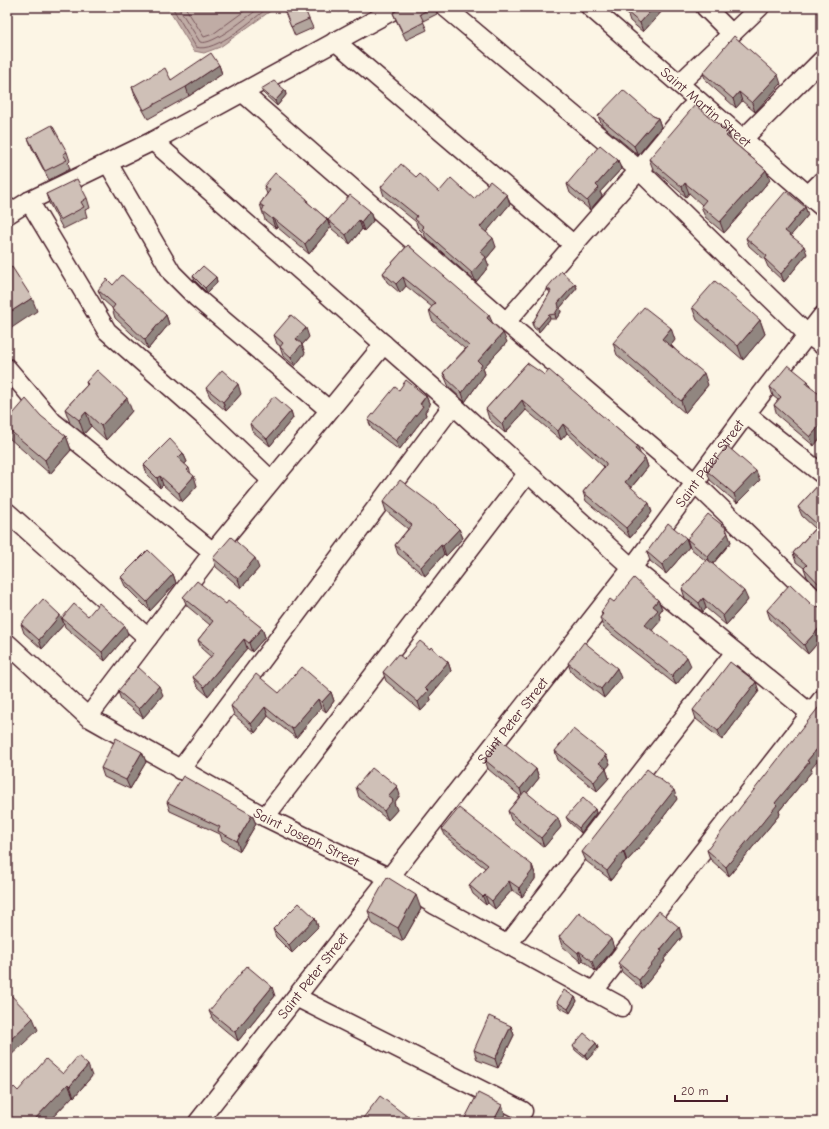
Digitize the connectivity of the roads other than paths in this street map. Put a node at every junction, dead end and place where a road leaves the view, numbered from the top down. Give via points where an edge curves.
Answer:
1 (398, 7) edge
2 (445, 7) edge
3 (590, 7) edge
4 (705, 7) edge
5 (760, 7) edge
6 (732, 34) junction
7 (335, 41) junction
8 (822, 60) edge
9 (679, 84) junction
10 (242, 92) junction
11 (699, 101) junction
12 (743, 139) junction
13 (152, 141) junction
14 (108, 163) junction
15 (640, 170) junction
16 (822, 181) edge
17 (808, 195) junction
18 (29, 201) junction
19 (822, 207) edge
20 (7, 215) edge
21 (574, 246) junction
22 (822, 316) edge
23 (506, 322) junction
24 (807, 334) junction
25 (384, 344) junction
26 (822, 345) edge
27 (7, 368) edge
28 (453, 405) junction
29 (329, 410) junction
30 (746, 414) junction
31 (527, 474) junction
32 (822, 474) edge
33 (271, 480) junction
34 (695, 483) junction
35 (7, 512) edge
36 (213, 552) junction
37 (632, 568) junction
38 (822, 606) edge
39 (148, 638) junction
40 (7, 643) edge
41 (735, 652) junction
42 (822, 699) edge
43 (810, 713) junction
44 (88, 717) junction
45 (180, 770) junction
46 (265, 818) junction
47 (389, 878) junction
48 (508, 944) junction
49 (593, 992) junction
50 (296, 997) junction
51 (622, 1007) dead end
52 (523, 1111) dead end
53 (198, 1122) edge

1 - 7 street
2 - 15 street
3 - 9 street, Saint Martin Street
4 - 6 street
5 - 6 street
6 - 9 street
7 - 10 street
7 - 21 street
8 - 12 street
9 - 11 street, Saint Martin Street
10 - 13 street
10 - 23 street
11 - 12 street, Saint Martin Street
11 - 15 street
12 - 17 street, Saint Martin Street
13 - 14 street
13 - 25 street
14 - 18 street
14 - 29 street via 172,273 197,298
15 - 21 street
15 - 24 street
16 - 17 street
17 - 19 street, Saint Martin Street
18 - 20 street
18 - 33 street via 106,332 207,419
21 - 23 street
22 - 24 street, Saint Peter Street
23 - 34 street
24 - 26 street
24 - 30 street, Saint Peter Street
25 - 28 street
25 - 29 street
27 - 36 street via 53,422
28 - 31 street
28 - 45 street
29 - 33 street
30 - 32 street
30 - 34 street, Saint Peter Street
31 - 37 street
31 - 46 street
33 - 36 street
34 - 37 street, Saint Peter Street
34 - 38 street
35 - 39 street
36 - 39 street
37 - 41 street
37 - 47 street, Saint Peter Street
39 - 44 street
40 - 44 street, Saint Joseph Street
41 - 43 street
41 - 48 street
42 - 43 street
43 - 49 street
44 - 45 street, Saint Joseph Street
45 - 46 street, Saint Joseph Street
46 - 47 street, Saint Joseph Street
47 - 48 street, Saint Joseph Street
47 - 50 street, Saint Peter Street
48 - 49 street, Saint Joseph Street
49 - 51 street, Saint Joseph Street
50 - 52 street
50 - 53 street, Saint Peter Street

